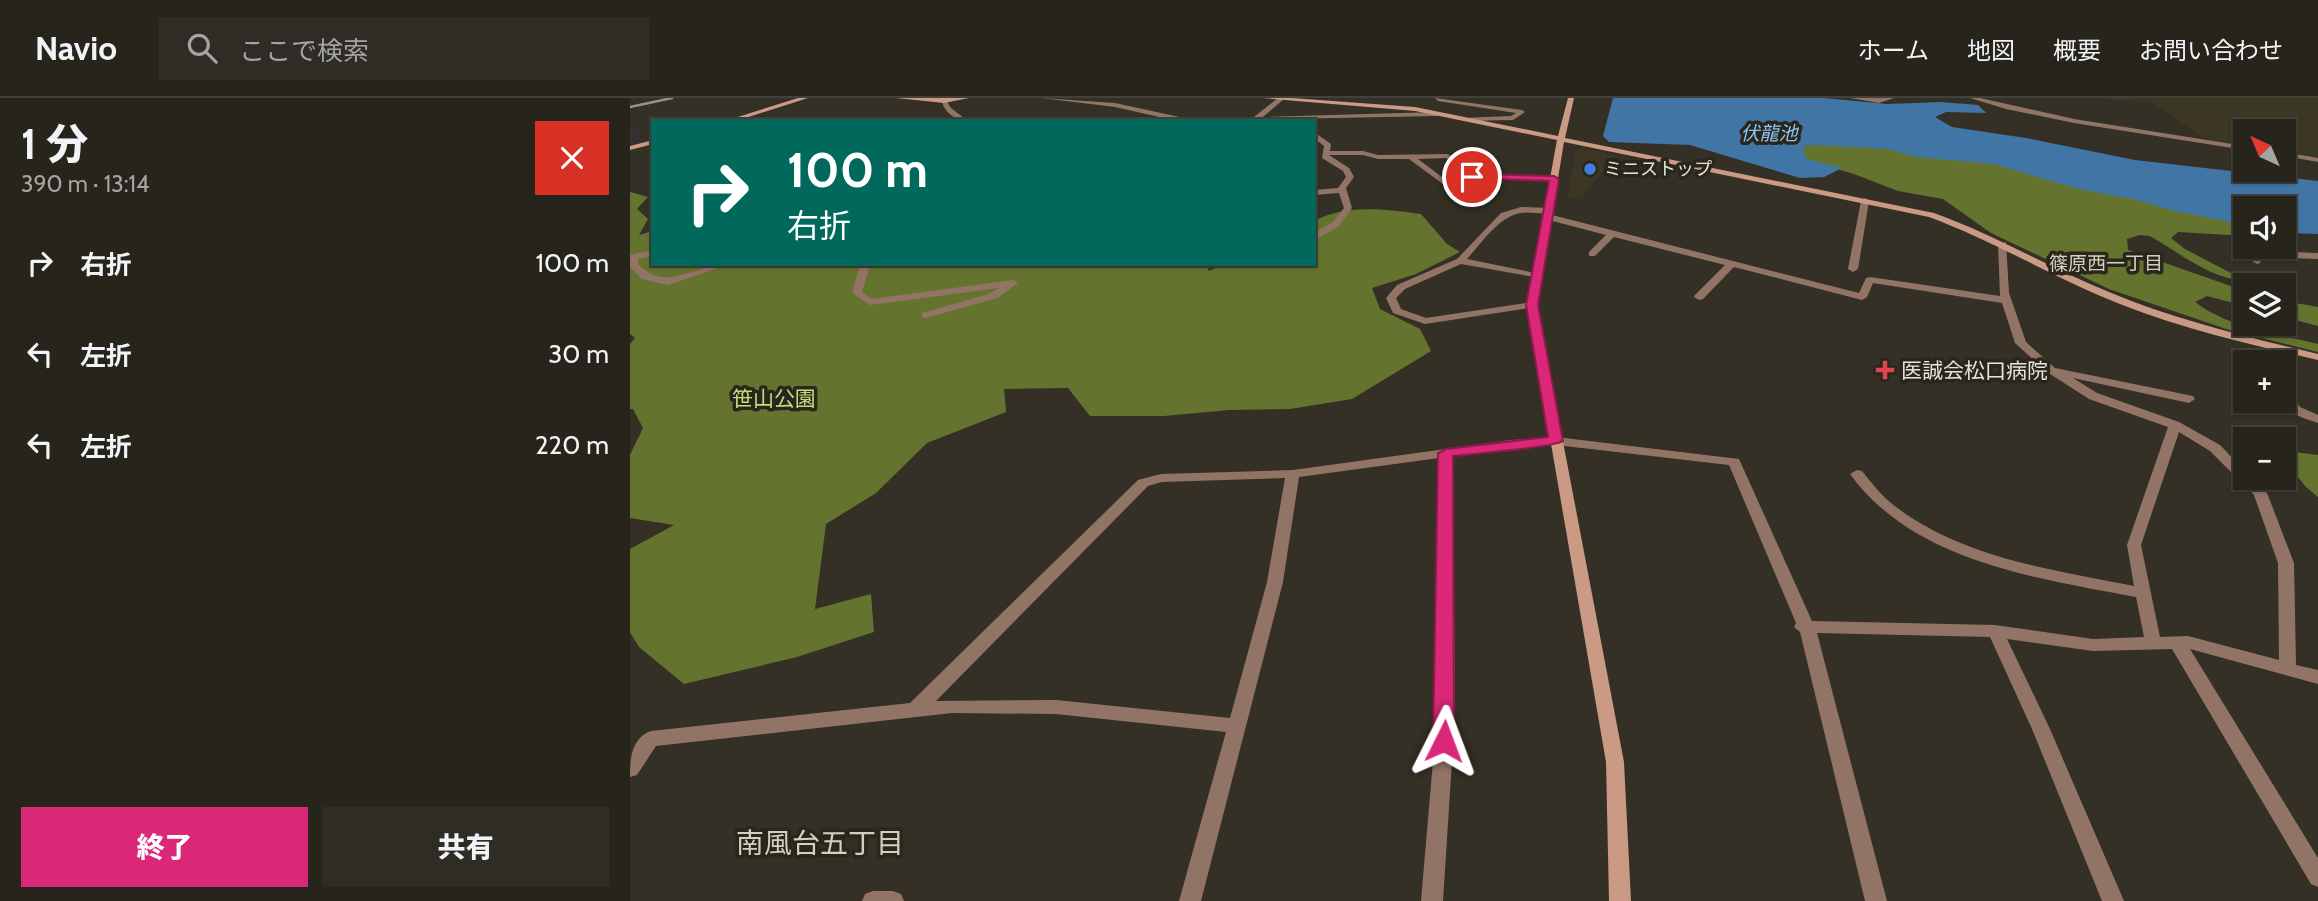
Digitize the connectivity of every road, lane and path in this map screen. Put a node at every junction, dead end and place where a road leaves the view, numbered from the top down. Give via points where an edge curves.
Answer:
1 (805, 98) edge
2 (899, 98) edge
3 (966, 98) edge
4 (1044, 98) edge
5 (1265, 98) edge
6 (1439, 98) edge
7 (1571, 98) edge
8 (1853, 98) edge
9 (1891, 98) edge
10 (1973, 98) edge
11 (1992, 98) edge
12 (1281, 99) edge
13 (944, 101) junction
14 (1999, 106) junction
15 (1415, 109) junction
16 (1437, 114) junction
17 (1257, 118) junction
18 (735, 119) edge
19 (962, 119) edge
20 (1180, 119) edge
21 (1234, 119) edge
22 (1268, 119) edge
23 (1306, 119) edge
24 (1462, 119) junction
25 (1316, 136) edge
26 (1561, 139) junction
27 (651, 143) edge
28 (2233, 146) edge
29 (630, 148) edge
30 (1326, 153) junction
31 (1411, 157) junction
32 (2296, 157) edge
33 (2315, 161) edge
34 (1554, 179) junction
35 (1447, 185) dead end
36 (1343, 190) junction
37 (1316, 192) edge
38 (1864, 201) junction
39 (1548, 214) junction
40 (1612, 233) junction
41 (1316, 236) edge
42 (2003, 244) junction
43 (651, 253) edge
44 (1592, 254) dead end
45 (2318, 256) edge
46 (631, 257) edge
47 (1460, 261) junction
48 (2257, 261) dead end
49 (1732, 264) junction
50 (719, 266) edge
51 (862, 266) edge
52 (1853, 269) dead end
53 (1537, 276) junction
54 (1699, 297) dead end
55 (2006, 300) junction
56 (1532, 305) junction
57 (926, 315) dead end
58 (2282, 349) joint
59 (2318, 357) edge
60 (2051, 370) junction
61 (2189, 398) dead end
62 (2296, 410) edge
63 (2318, 419) edge
64 (2175, 425) junction
65 (1556, 441) junction
66 (1446, 453) junction
67 (1293, 474) junction
68 (1857, 474) dead end
69 (2144, 593) junction
70 (1805, 627) junction
71 (1995, 631) junction
72 (2176, 642) junction
73 (2154, 643) junction
74 (2288, 669) junction
75 (2318, 677) edge
76 (915, 710) junction
77 (1238, 726) junction
78 (630, 769) edge
79 (2318, 877) edge
80 (873, 901) edge
81 (893, 901) edge
82 (1190, 901) edge
83 (1432, 901) edge
84 (1620, 901) edge
85 (1876, 901) edge
86 (2113, 901) edge

1 - 18 street
2 - 13 street
3 - 13 street
4 - 20 street via 1115,105
5 - 12 street
6 - 15 street
6 - 24 street via 1522,112 1513,118
7 - 26 street
8 - 9 street
10 - 14 street
11 - 14 street
12 - 15 street
12 - 17 street
13 - 19 street
14 - 28 street
15 - 16 street
16 - 23 street
16 - 24 street
17 - 21 street
17 - 22 street
24 - 26 street
25 - 30 street via 1328,146
26 - 34 street
26 - 38 street
27 - 29 street
30 - 31 street
30 - 36 street via 1350,177
31 - 34 street via 1448,156 1472,177 1485,179
31 - 35 street
32 - 33 street
34 - 39 street
36 - 37 street
36 - 41 street via 1348,208 1336,224
38 - 42 street via 1931,215
38 - 52 street
39 - 40 street
39 - 47 street via 1521,210 1504,215
39 - 53 street
40 - 44 street
40 - 49 street
42 - 55 street
42 - 58 street via 2132,304
43 - 46 street
45 - 48 street via 2269,254
46 - 50 street via 645,277 668,282
47 - 53 street
47 - 56 street via 1401,287 1391,294 1394,307 1403,315 1425,321
49 - 54 street
49 - 55 street via 1862,297 1870,280
51 - 57 street via 857,293 870,302 1013,283 993,296
53 - 56 street
55 - 60 street via 2021,343
56 - 65 street
58 - 59 street
60 - 61 street
60 - 64 street via 2093,396
62 - 63 street
64 - 69 street via 2134,545
64 - 74 street via 2215,448 2260,493 2286,563
65 - 66 street
65 - 70 street via 1734,462
65 - 84 street via 1615,762
66 - 67 street
66 - 83 street via 1446,714
67 - 76 street via 1161,478 1143,483
67 - 77 street via 1275,582
68 - 69 street via 1887,506 1910,522 1977,553
69 - 73 street
70 - 71 street
70 - 85 street
71 - 73 street via 2093,645
71 - 86 street
72 - 73 street
72 - 74 street
72 - 79 street
74 - 75 street
76 - 77 street via 1056,707
76 - 78 street via 651,739
77 - 82 street
80 - 81 street

